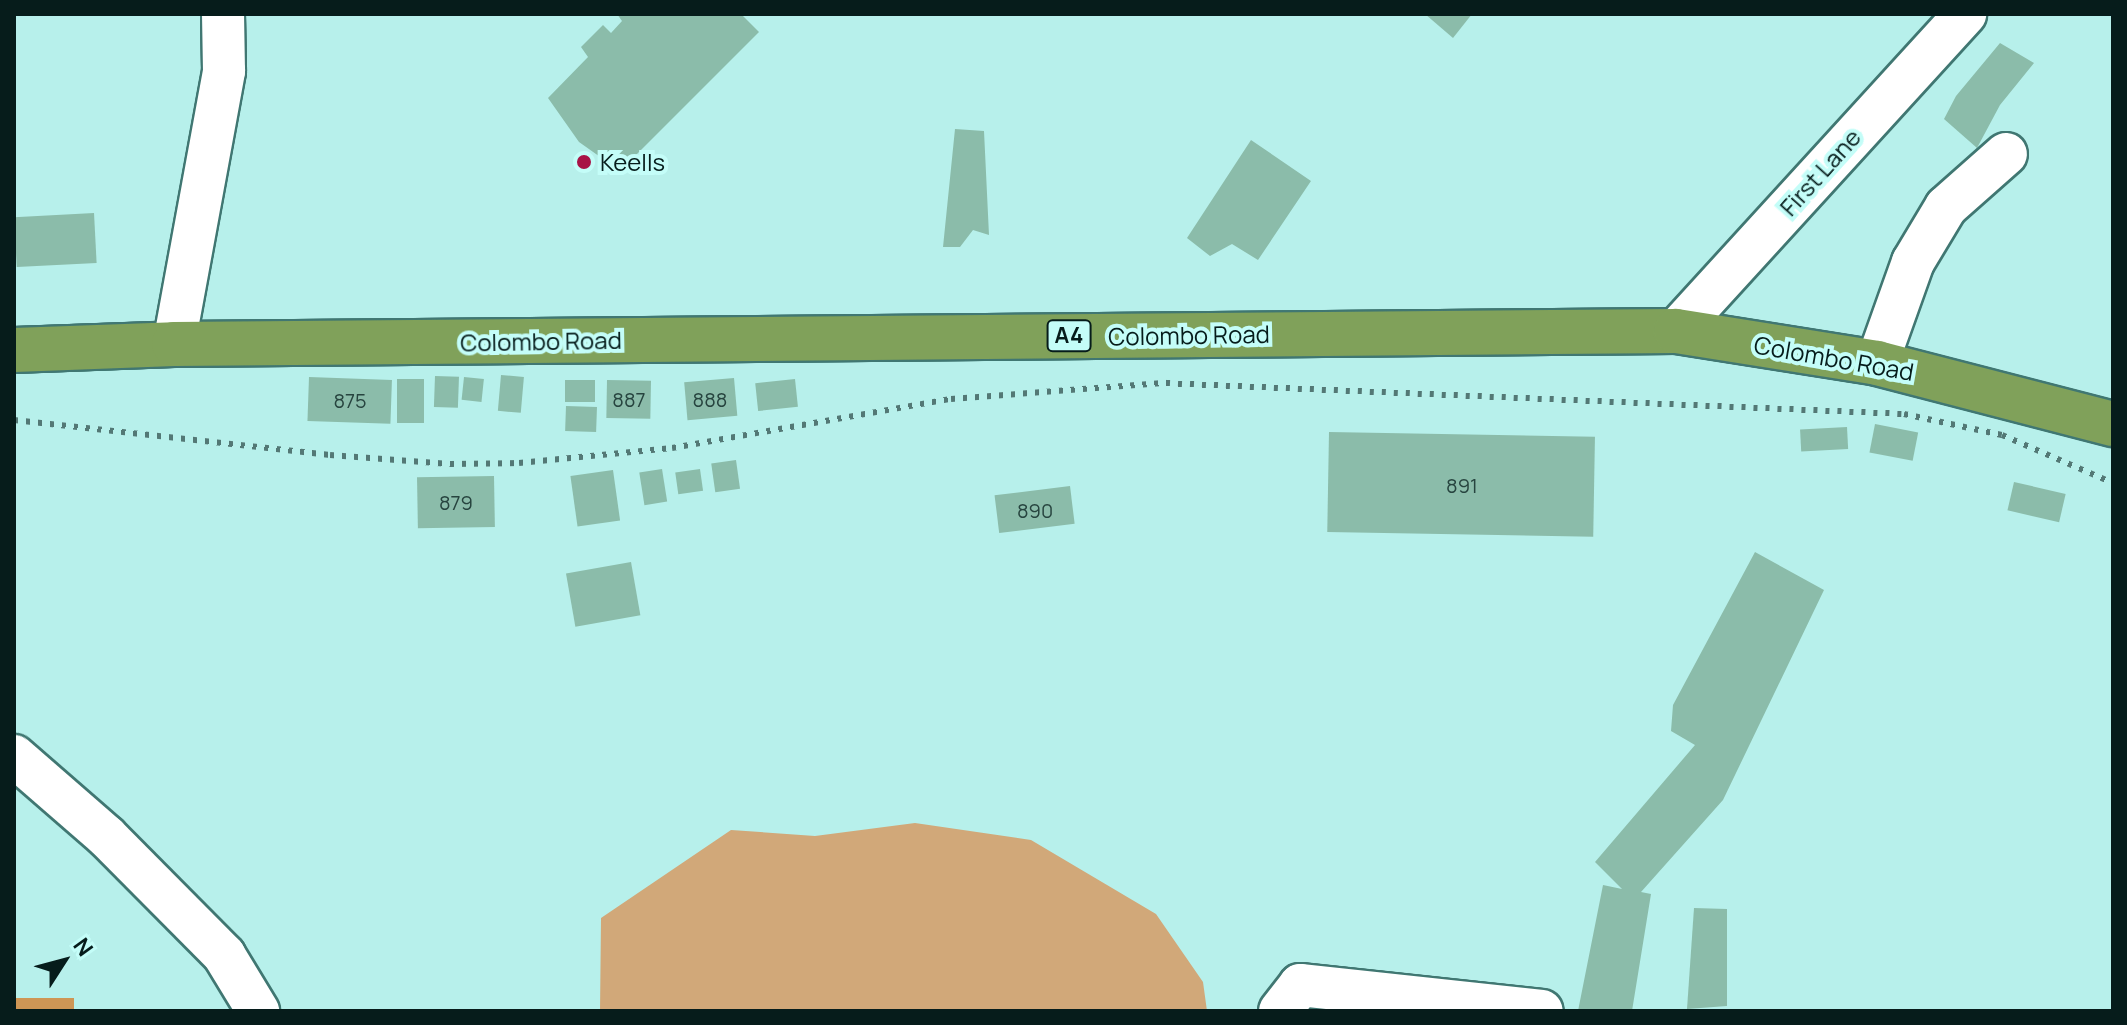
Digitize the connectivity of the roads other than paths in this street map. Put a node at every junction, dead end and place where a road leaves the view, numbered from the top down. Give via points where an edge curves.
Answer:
1 (223, 14) edge
2 (1965, 14) edge
3 (2006, 154) dead end
4 (1676, 331) junction
5 (174, 344) junction
6 (14, 350) edge
7 (1877, 363) junction
8 (2113, 424) edge
9 (14, 756) edge
10 (258, 1011) edge
11 (1280, 1011) edge
12 (1542, 1011) edge

1 - 5 street via 224,71
2 - 4 street, First Lane
3 - 7 street via 1946,207 1913,262
4 - 5 highway, Colombo Road / A4
4 - 7 highway, Colombo Road / A4
5 - 6 highway, Colombo Road / A4
7 - 8 highway, Colombo Road / A4
9 - 10 street via 106,836 224,955
11 - 12 street via 1300,985

